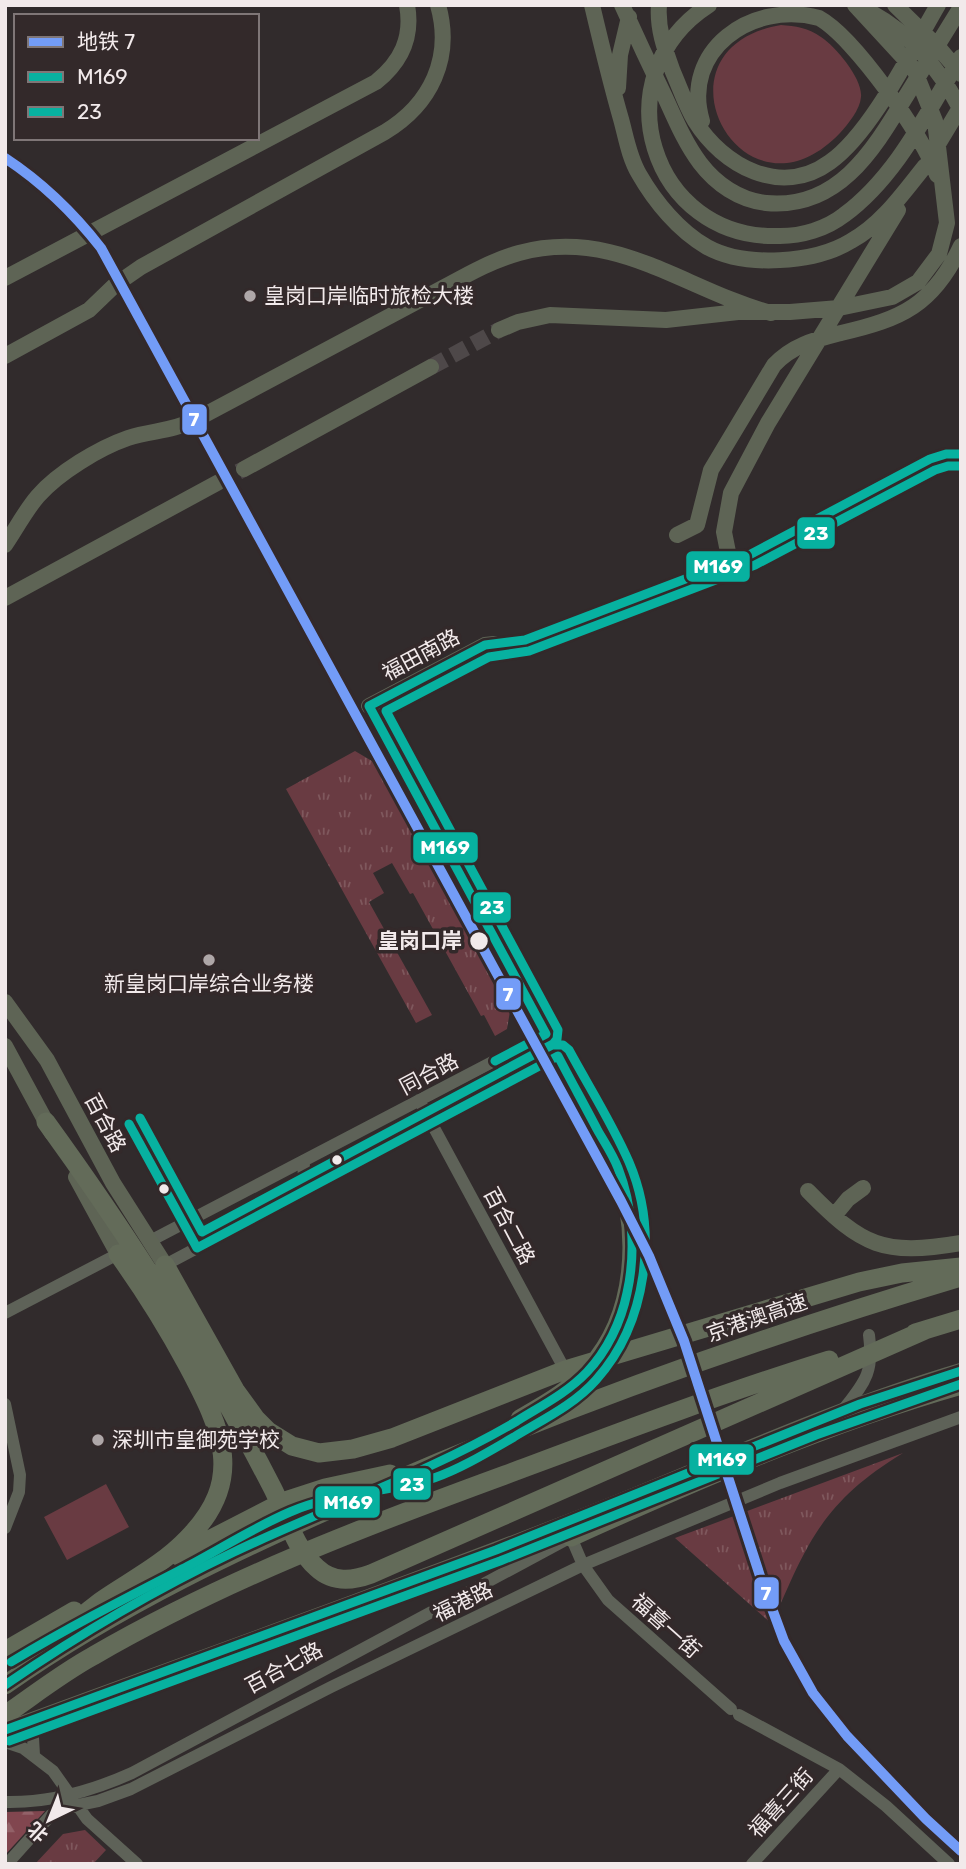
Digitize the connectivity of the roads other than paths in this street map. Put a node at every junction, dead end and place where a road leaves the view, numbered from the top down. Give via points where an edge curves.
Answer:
1 (407, 5) edge
2 (438, 5) edge
3 (592, 5) edge
4 (624, 5) edge
5 (632, 5) edge
6 (659, 5) edge
7 (709, 5) edge
8 (857, 5) edge
9 (895, 5) edge
10 (932, 5) edge
11 (938, 5) edge
12 (959, 9) edge
13 (961, 32) edge
14 (938, 47) junction
15 (961, 57) edge
16 (961, 74) edge
17 (961, 108) edge
18 (719, 150) junction
19 (925, 166) junction
20 (645, 184) junction
21 (947, 206) junction
22 (961, 246) edge
23 (5, 278) edge
24 (771, 313) junction
25 (499, 330) tunnel mouth
26 (5, 356) edge
27 (431, 367) tunnel mouth
28 (961, 454) edge
29 (244, 469) tunnel mouth
30 (217, 483) tunnel mouth
31 (677, 535) dead end
32 (5, 545) edge
33 (728, 552) dead end
34 (5, 598) edge
35 (494, 644) joint
36 (369, 706) joint
37 (5, 1002) edge
38 (546, 1034) junction
39 (5, 1046) edge
40 (558, 1056) junction
41 (419, 1100) junction
42 (46, 1122) junction
43 (432, 1123) junction
44 (304, 1161) junction
45 (618, 1167) joint
46 (863, 1188) dead end
47 (808, 1191) dead end
48 (303, 1192) junction
49 (834, 1216) junction
50 (183, 1224) junction
51 (150, 1241) junction
52 (961, 1243) edge
53 (197, 1248) junction
54 (118, 1254) junction
55 (165, 1265) junction
56 (961, 1267) edge
57 (961, 1276) edge
58 (5, 1313) edge
59 (961, 1319) edge
60 (925, 1330) junction
61 (869, 1335) dead end
62 (565, 1370) junction
63 (961, 1371) edge
64 (961, 1385) edge
65 (5, 1405) edge
66 (843, 1410) junction
67 (961, 1417) edge
68 (467, 1450) junction
69 (429, 1466) junction
70 (5, 1528) edge
71 (570, 1536) junction
72 (583, 1564) junction
73 (5, 1651) edge
74 (5, 1684) edge
75 (5, 1715) edge
76 (32, 1720) junction
77 (5, 1730) edge
78 (5, 1742) edge
79 (34, 1755) junction
80 (839, 1769) junction
81 (5, 1801) edge
82 (76, 1806) junction
83 (7, 1864) edge
84 (137, 1864) edge
85 (752, 1864) edge
86 (949, 1864) edge

1 - 23 main road via 409,28 401,57 376,82
2 - 26 main road via 442,36 438,70 427,94 402,121 141,267 89,310
3 - 20 main road via 632,160
4 - 12 main road via 681,132 701,164 727,190 776,204 820,194 858,166
5 - 20 main road via 620,55 619,98
6 - 18 main road via 661,37 676,79 695,121
7 - 15 main road via 669,42 659,61 650,87 650,136 671,184 688,204 707,218 747,234 790,236 842,217 894,164
8 - 14 main road via 899,22
8 - 17 main road via 919,50
8 - 21 main road via 914,69 935,121
9 - 14 main road
10 - 13 main road
11 - 18 main road via 867,122 828,164 795,177 764,176 746,170
14 - 16 main road
17 - 19 main road
18 - 21 main road via 699,111 699,77 710,48 750,15 766,10 800,12 834,27 860,56 925,148
19 - 20 main road via 867,230 832,251 810,257 760,260 709,248 678,225
19 - 33 main road via 768,423 731,494 724,532
21 - 24 main road via 939,254 906,290 856,306
22 - 31 main road via 945,277 912,309 808,341 774,365 711,470 697,525
24 - 25 main road via 666,320 550,315
24 - 32 main road via 600,249 552,247 513,255 425,296 195,420 173,430 124,439 80,463 40,494
27 - 29 main road
28 - 35 street via 930,459 717,568 525,640
30 - 34 main road
35 - 36 main road, 福田南路
36 - 38 street
37 - 51 main road, 百合路 via 47,1060
38 - 40 street
38 - 41 street, 同合路
39 - 42 main road
40 - 43 street
40 - 45 street
41 - 43 street, 百合二路
41 - 44 street, 同合路
42 - 54 main road
42 - 60 highway via 184,1324 306,1556 324,1574 341,1580 364,1577
43 - 48 street
43 - 62 street, 百合二路
44 - 48 street
44 - 50 street
45 - 68 highway via 628,1200 633,1245 627,1292 616,1326 596,1362 572,1386
46 - 49 main road
47 - 49 main road
48 - 53 street
49 - 52 main road via 888,1248
50 - 51 street
50 - 53 street
51 - 55 main road, 百合路
53 - 55 street
54 - 58 street
54 - 74 highway via 165,1324 219,1429 223,1450 219,1491 203,1522 171,1554 75,1621
55 - 62 highway via 246,1405 268,1431 304,1451 334,1452 392,1438
56 - 62 highway via 859,1282
57 - 68 highway, 京港澳高速 via 758,1341
59 - 60 highway
60 - 75 highway via 735,1390 404,1511 276,1563 91,1657
61 - 66 street via 871,1366
63 - 66 main road
64 - 71 highway via 839,1425
65 - 70 street via 20,1475 19,1492
66 - 76 main road via 565,1523
67 - 72 street, 福港路 via 780,1483
68 - 69 highway, 京港澳高速
69 - 73 highway via 285,1501
69 - 74 highway, 京港澳高速 via 265,1538 122,1610
71 - 72 street, 福喜一街
71 - 81 street, 百合七路 via 107,1784 50,1798
72 - 80 street, 福喜一街 via 608,1600 735,1712
72 - 82 street, 福港路 via 131,1789
76 - 77 main road
76 - 79 street
78 - 79 street
79 - 82 street via 53,1771
80 - 85 street, 福喜三街
80 - 86 street, 福喜一街
82 - 83 street, 福港路 via 51,1815
82 - 84 street

